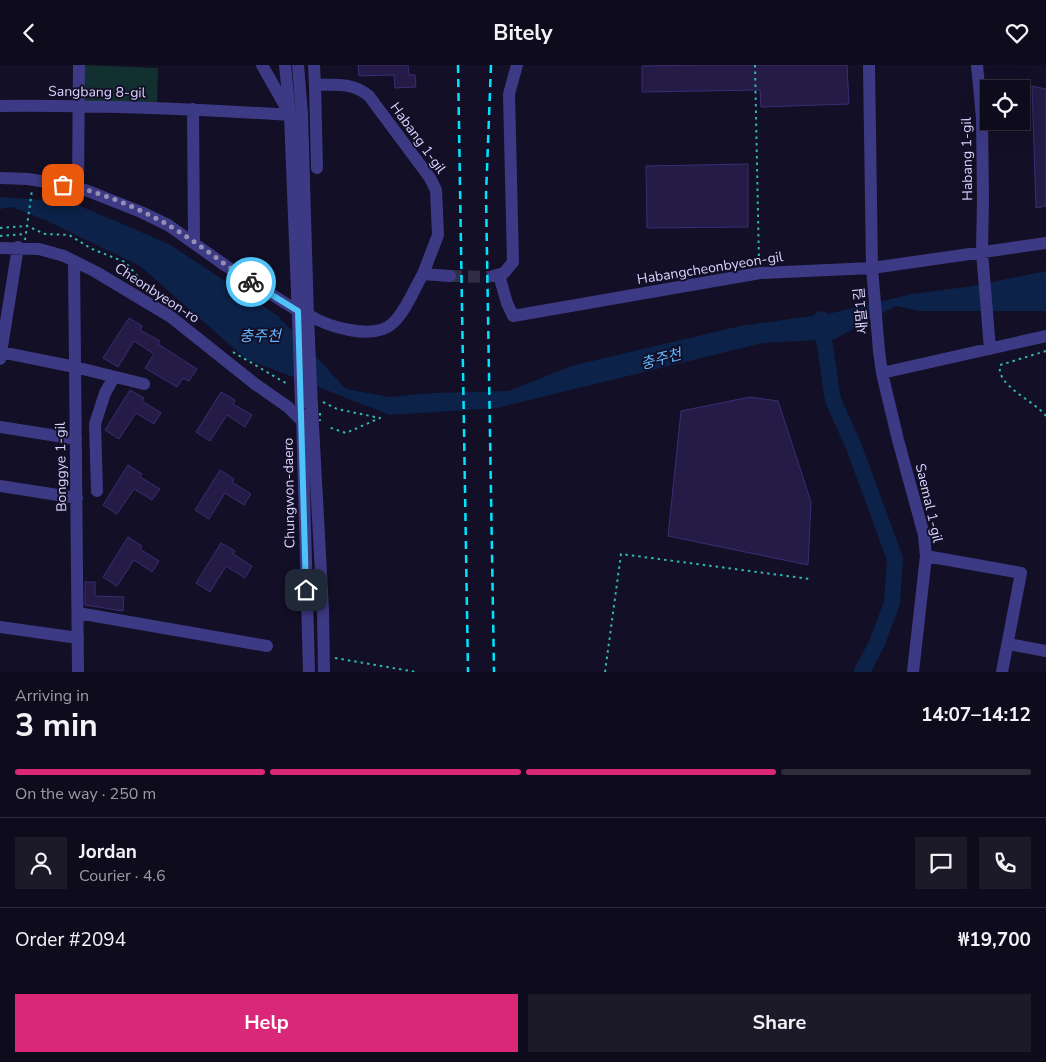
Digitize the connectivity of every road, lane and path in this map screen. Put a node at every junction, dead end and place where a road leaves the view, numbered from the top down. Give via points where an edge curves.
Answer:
1 (79, 65) edge
2 (262, 65) edge
3 (285, 65) edge
4 (298, 65) edge
5 (314, 65) edge
6 (517, 65) edge
7 (755, 65) edge
8 (869, 65) edge
9 (977, 65) edge
10 (315, 85) junction
11 (79, 105) junction
12 (0, 106) edge
13 (193, 109) junction
14 (290, 115) junction
15 (316, 168) dead end
16 (0, 178) edge
17 (78, 187) junction
18 (31, 195) dead end
19 (27, 226) junction
20 (0, 228) edge
21 (26, 234) junction
22 (0, 236) edge
23 (194, 242) junction
24 (1046, 243) edge
25 (21, 247) junction
26 (0, 248) edge
27 (982, 252) junction
28 (74, 261) junction
29 (872, 268) junction
30 (760, 273) junction
31 (423, 274) junction
32 (450, 276) tunnel mouth
33 (168, 303) dead end
34 (303, 316) junction
35 (1046, 336) edge
36 (990, 349) junction
37 (231, 350) dead end
38 (879, 351) joint
39 (1046, 351) edge
40 (0, 355) edge
41 (75, 367) junction
42 (882, 373) junction
43 (114, 377) junction
44 (144, 384) dead end
45 (289, 385) dead end
46 (311, 404) junction
47 (1046, 415) edge
48 (302, 421) junction
49 (0, 427) edge
50 (328, 427) dead end
51 (76, 439) junction
52 (0, 486) edge
53 (97, 491) dead end
54 (77, 498) junction
55 (926, 556) junction
56 (810, 579) dead end
57 (78, 613) junction
58 (0, 627) edge
59 (78, 638) junction
60 (1008, 644) junction
61 (267, 646) dead end
62 (1046, 651) edge
63 (324, 656) junction
64 (78, 672) edge
65 (309, 672) edge
66 (324, 672) edge
67 (416, 672) edge
68 (605, 672) edge
69 (914, 672) edge
70 (1002, 672) edge

1 - 11 street
2 - 14 street
3 - 14 street
4 - 34 street via 302,114
5 - 10 street
6 - 30 street, Habangcheonbyeon-gil via 508,94 513,262 508,270 495,276 513,316
7 - 30 path
8 - 29 street, 새말1길
9 - 27 street, Habang 1-gil via 982,118
10 - 15 street
10 - 31 street, Habang 1-gil via 348,85 363,91 434,184 438,203 438,235
11 - 12 street, Sangbang 8-gil
11 - 13 street, Sangbang 8-gil
11 - 17 street
13 - 14 street, Sangbang 8-gil
13 - 23 street
14 - 34 street
16 - 17 street
17 - 23 street via 141,212
18 - 19 path
19 - 20 path
19 - 21 path
19 - 33 path via 45,234 69,235 92,249 125,262
21 - 22 path
21 - 25 path
23 - 34 street
24 - 27 street, Habangcheonbyeon-gil
25 - 26 street, Cheonbyeon-ro
25 - 28 street, Cheonbyeon-ro via 39,249
25 - 40 street
27 - 29 street, Habangcheonbyeon-gil
27 - 36 street, Habang 1-gil
28 - 41 street, Bonggye 1-gil
28 - 48 street, Cheonbyeon-ro via 171,317
29 - 30 street, Habangcheonbyeon-gil
29 - 38 street, 새말1길
31 - 32 street
31 - 34 street, Habang 1-gil via 393,323 386,328 352,331
34 - 46 street, bridge
35 - 36 street
36 - 42 street
37 - 45 path
38 - 42 street, Saemal 1-gil
39 - 47 path via 1000,365 998,372 1004,382
40 - 41 street
41 - 43 street
41 - 51 street, Bonggye 1-gil
42 - 55 street, Saemal 1-gil via 917,505
43 - 44 street
43 - 53 street via 94,424
46 - 48 street, Chungwon-daero
46 - 50 path via 380,418 346,433
46 - 63 street, Chungwon-daero
48 - 65 street, Chungwon-daero
49 - 51 street
51 - 54 street, Bonggye 1-gil
52 - 54 street
54 - 57 street, Bonggye 1-gil
55 - 60 street via 1021,573
55 - 69 street, Saemal 1-gil
56 - 68 path via 621,555
57 - 59 street, Bonggye 1-gil
57 - 61 street
58 - 59 street
59 - 64 street, Bonggye 1-gil
60 - 62 street
60 - 70 street
63 - 66 street, Chungwon-daero
63 - 67 path

